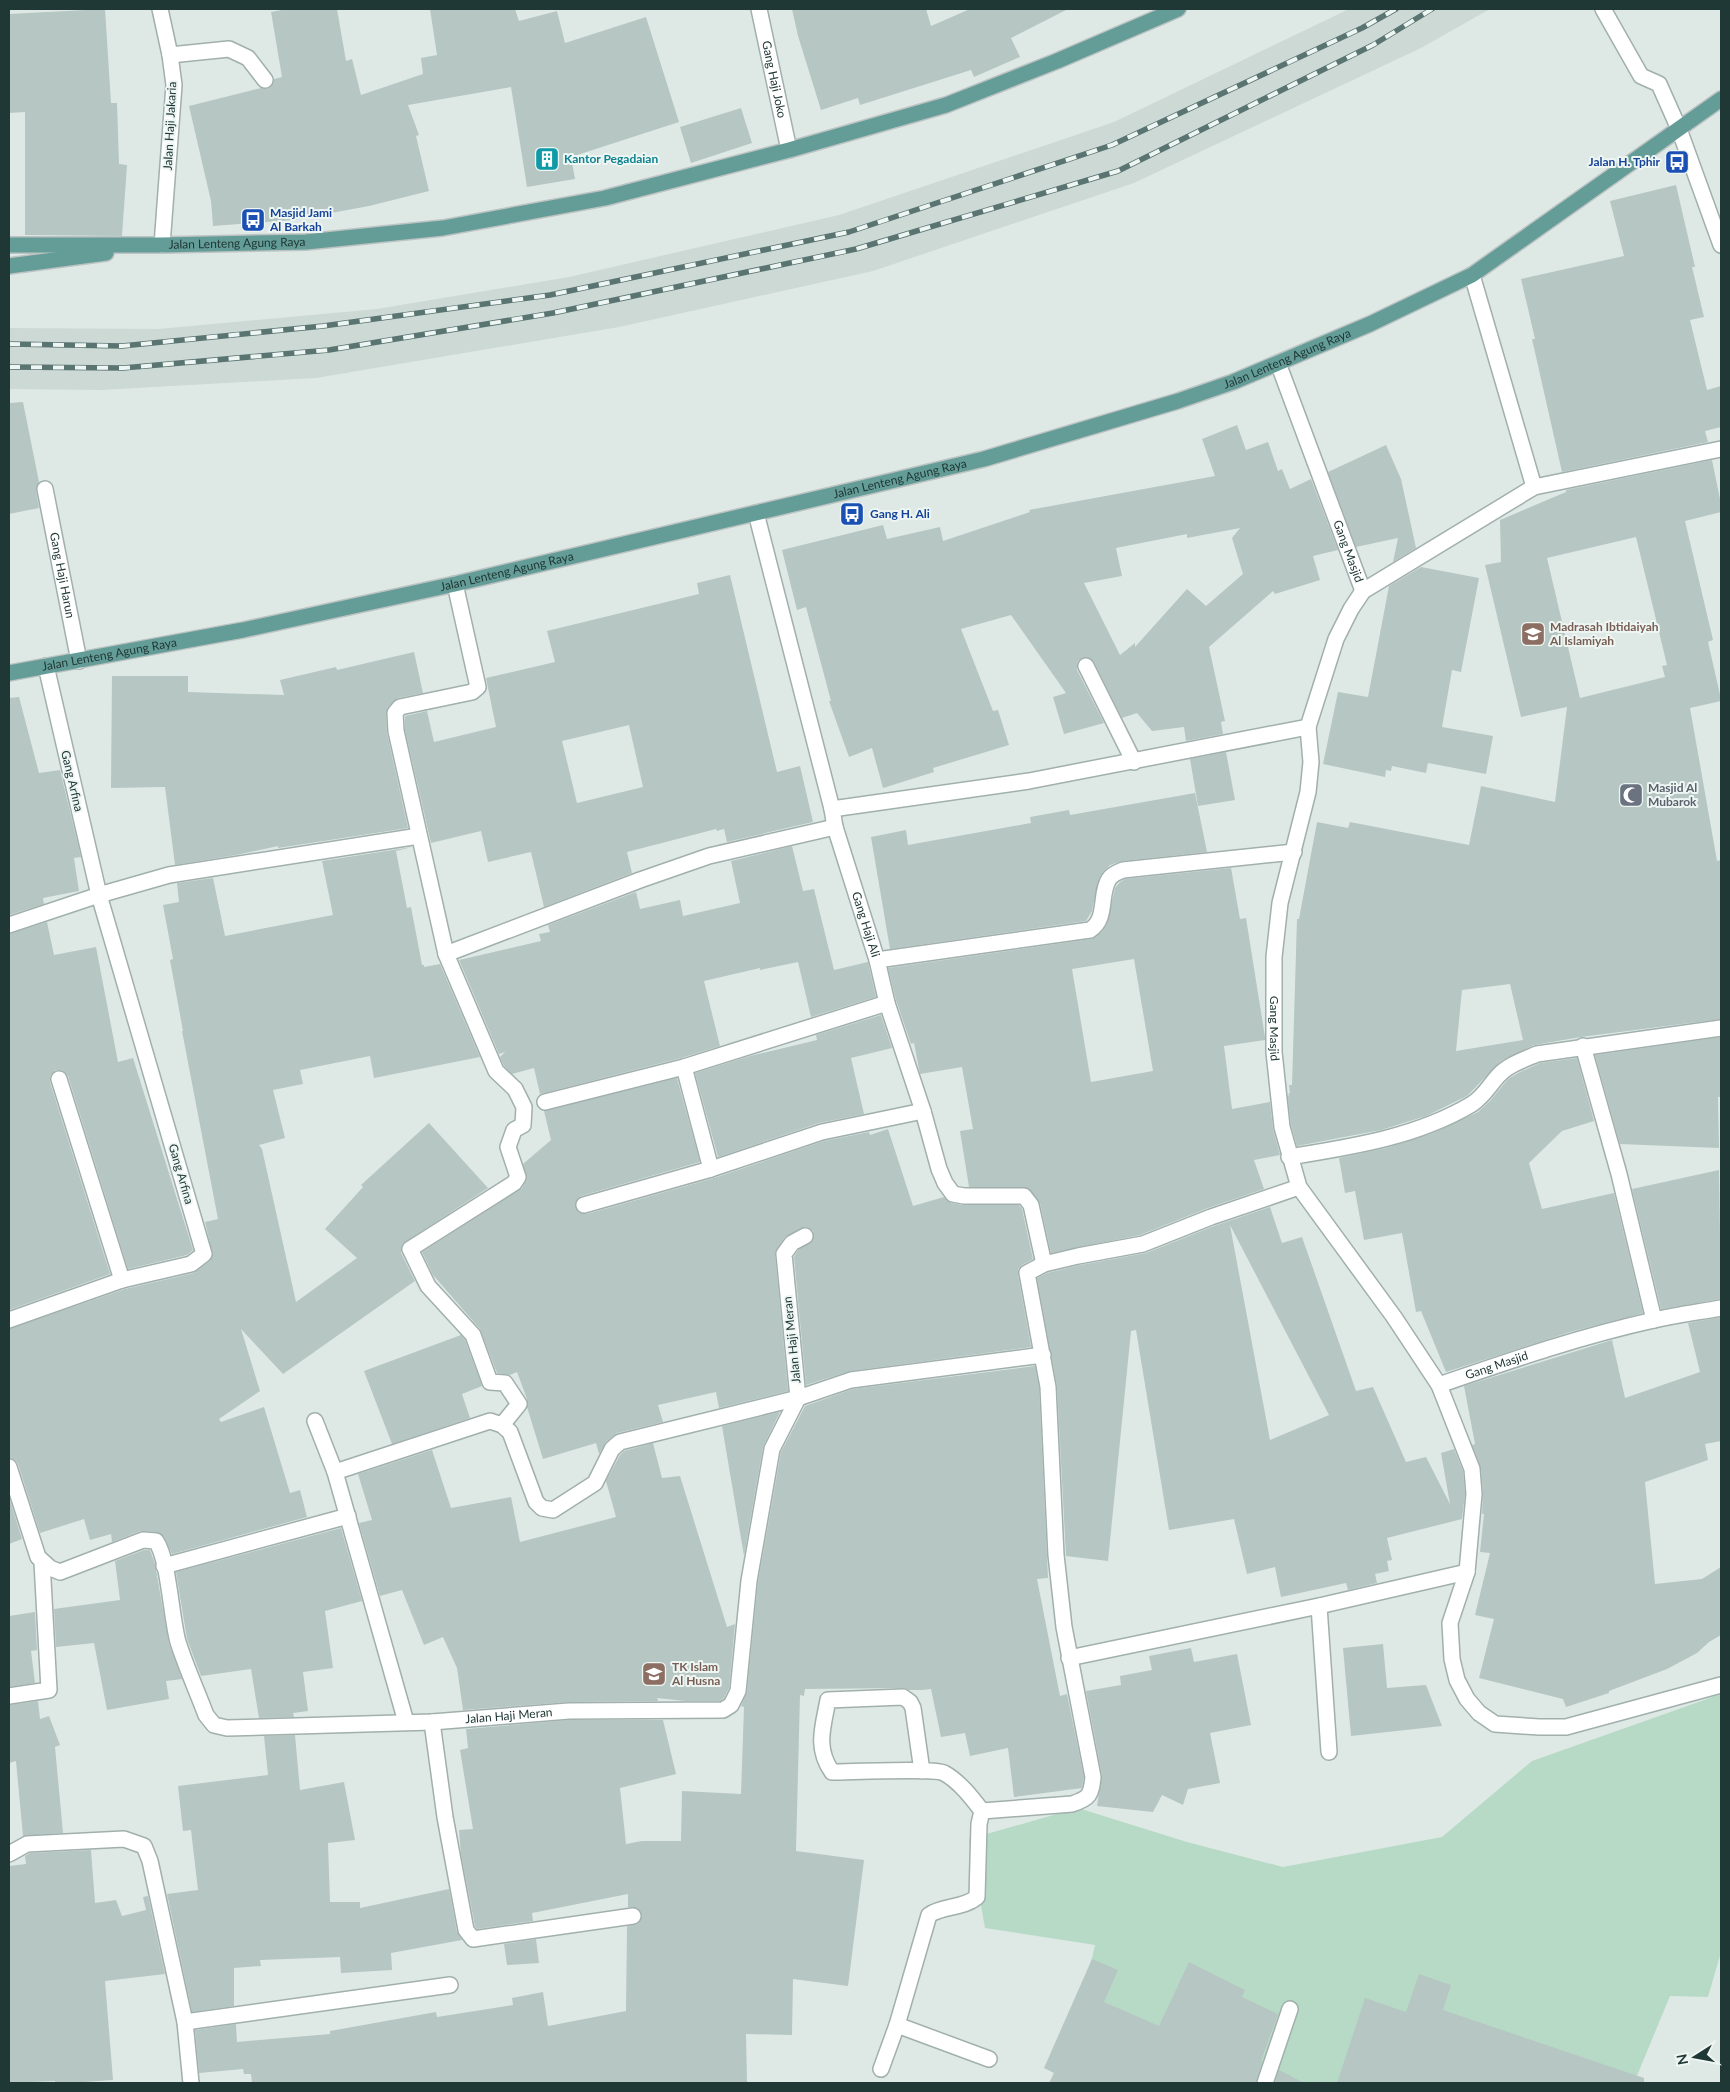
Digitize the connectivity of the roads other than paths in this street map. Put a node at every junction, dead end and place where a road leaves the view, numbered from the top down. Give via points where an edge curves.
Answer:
1 (160, 9) edge
2 (759, 9) edge
3 (1178, 9) edge
4 (1605, 12) edge
5 (170, 55) junction
6 (265, 80) dead end
7 (1721, 99) edge
8 (1679, 129) junction
9 (788, 150) junction
10 (9, 245) edge
11 (162, 245) junction
12 (1721, 245) edge
13 (9, 266) edge
14 (1472, 275) junction
15 (1278, 363) junction
16 (1721, 450) edge
17 (1534, 487) junction
18 (46, 489) dead end
19 (756, 512) junction
20 (454, 584) junction
21 (1363, 592) junction
22 (80, 661) junction
23 (46, 666) junction
24 (1086, 666) dead end
25 (9, 673) edge
26 (1308, 727) junction
27 (1134, 762) junction
28 (832, 809) junction
29 (835, 827) junction
30 (419, 836) junction
31 (1294, 852) junction
32 (99, 895) junction
33 (9, 925) edge
34 (446, 954) junction
35 (877, 960) junction
36 (887, 1003) junction
37 (1721, 1028) edge
38 (1583, 1046) junction
39 (684, 1068) junction
40 (59, 1079) dead end
41 (546, 1102) dead end
42 (923, 1111) junction
43 (1289, 1157) junction
44 (712, 1168) junction
45 (1299, 1187) junction
46 (584, 1205) dead end
47 (805, 1236) dead end
48 (1044, 1264) junction
49 (122, 1280) junction
50 (1721, 1308) edge
51 (9, 1320) edge
52 (1654, 1320) junction
53 (1043, 1355) junction
54 (1439, 1385) junction
55 (798, 1398) junction
56 (315, 1421) dead end
57 (502, 1425) junction
58 (9, 1467) edge
59 (335, 1472) junction
60 (348, 1516) junction
61 (42, 1562) junction
62 (164, 1566) junction
63 (1466, 1572) junction
64 (1319, 1606) junction
65 (1069, 1658) junction
66 (1721, 1685) edge
67 (9, 1696) edge
68 (406, 1722) junction
69 (432, 1722) junction
70 (1329, 1752) dead end
71 (922, 1771) junction
72 (982, 1811) junction
73 (9, 1854) edge
74 (633, 1916) dead end
75 (450, 1985) dead end
76 (1290, 2009) dead end
77 (185, 2022) junction
78 (897, 2025) junction
79 (989, 2059) dead end
80 (881, 2069) dead end
81 (191, 2083) edge
82 (1265, 2083) edge

1 - 5 street, Jalan Haji Jakaria
2 - 9 street, Gang Haji Joko
3 - 9 main road, Jalan Lenteng Agung Raya via 946,105
4 - 8 street via 1641,76 1659,84
5 - 6 street via 229,49 248,58
5 - 11 street, Jalan Haji Jakaria via 174,85
7 - 8 main road, Jalan Lenteng Agung Raya
8 - 12 street
8 - 14 main road, Jalan Lenteng Agung Raya
9 - 11 main road, Jalan Lenteng Agung Raya via 605,198 443,228 306,242
10 - 11 main road, Jalan Lenteng Agung Raya
11 - 13 main road
14 - 15 main road, Jalan Lenteng Agung Raya
14 - 17 street
15 - 19 main road, Jalan Lenteng Agung Raya via 1178,402 984,459
15 - 21 street, Gang Masjid
16 - 17 street
17 - 21 street
18 - 22 street, Gang Haji Harun
19 - 20 main road, Jalan Lenteng Agung Raya
19 - 28 street, Gang Haji Ali
20 - 22 main road, Jalan Lenteng Agung Raya via 243,630
20 - 30 street via 478,687 472,692 400,707 395,712 396,731
21 - 26 street, Gang Masjid via 1336,639
22 - 23 main road, Jalan Lenteng Agung Raya
23 - 25 main road, Jalan Lenteng Agung Raya
23 - 32 street, Gang Arfina
24 - 27 street
26 - 27 street
26 - 31 street, Gang Masjid via 1311,762
27 - 28 street via 1029,781
28 - 29 street, Gang Haji Ali
29 - 34 street via 708,856
29 - 35 street, Gang Haji Ali
30 - 32 street via 169,875
30 - 34 street
31 - 35 street via 1123,870 1108,880 1098,922 1090,930
31 - 43 street, Gang Masjid via 1280,903 1274,957 1274,1052 1282,1127
32 - 33 street
32 - 49 street, Gang Arfina via 204,1254 191,1264
34 - 57 street via 496,1071 515,1089 524,1107 523,1125 514,1130 508,1147 518,1177 514,1183 410,1249 428,1286 473,1336 490,1382 505,1383 519,1404
35 - 36 street, Gang Haji Ali
36 - 39 street
36 - 42 street, Gang Haji Ali
37 - 38 street
38 - 43 street via 1537,1054 1514,1064 1473,1103 1416,1129 1392,1138
38 - 52 street via 1619,1174
39 - 41 street
39 - 44 street
40 - 49 street
42 - 44 street via 822,1132
42 - 48 street, Gang Haji Ali via 945,1184 953,1194 964,1196 1024,1196 1031,1206
43 - 45 street, Gang Masjid
44 - 46 street
45 - 48 street via 1143,1244
45 - 54 street, Gang Masjid via 1394,1317
47 - 55 street, Jalan Haji Meran via 792,1243 784,1254
48 - 53 street via 1027,1273
49 - 51 street, Gang Arfina
50 - 52 street, Gang Masjid
52 - 54 street, Gang Masjid via 1528,1354
53 - 55 street via 851,1380
53 - 65 street via 1048,1388 1056,1555
54 - 63 street via 1472,1469 1474,1494
55 - 57 street via 620,1442 612,1449 595,1483 553,1510 542,1508 536,1502 510,1432
55 - 69 street, Jalan Haji Meran via 772,1449 749,1581 738,1691 732,1705 723,1710 569,1711
56 - 59 street
57 - 59 street via 490,1421
58 - 61 street
59 - 60 street
60 - 62 street
60 - 68 street
61 - 62 street, Jalan Haji Meran via 60,1572 143,1540 156,1541
61 - 67 street via 49,1690
62 - 68 street, Jalan Haji Meran via 178,1642 206,1715 214,1725 227,1728
63 - 64 street
63 - 66 street via 1450,1623 1452,1658 1457,1680 1467,1699 1479,1713 1496,1724 1566,1727
64 - 65 street
64 - 70 street
65 - 72 street via 1093,1777 1091,1792 1085,1800 1072,1804
68 - 69 street, Jalan Haji Meran
69 - 74 street via 466,1930 473,1939
71 - 71 street via 832,1772 824,1760 821,1746 828,1700 903,1697 910,1702
71 - 72 street via 945,1773
72 - 78 street via 977,1897 966,1904 928,1915
73 - 77 street via 27,1844 124,1839 144,1846 150,1860
75 - 77 street
76 - 82 street
77 - 81 street
78 - 79 street
78 - 80 street

